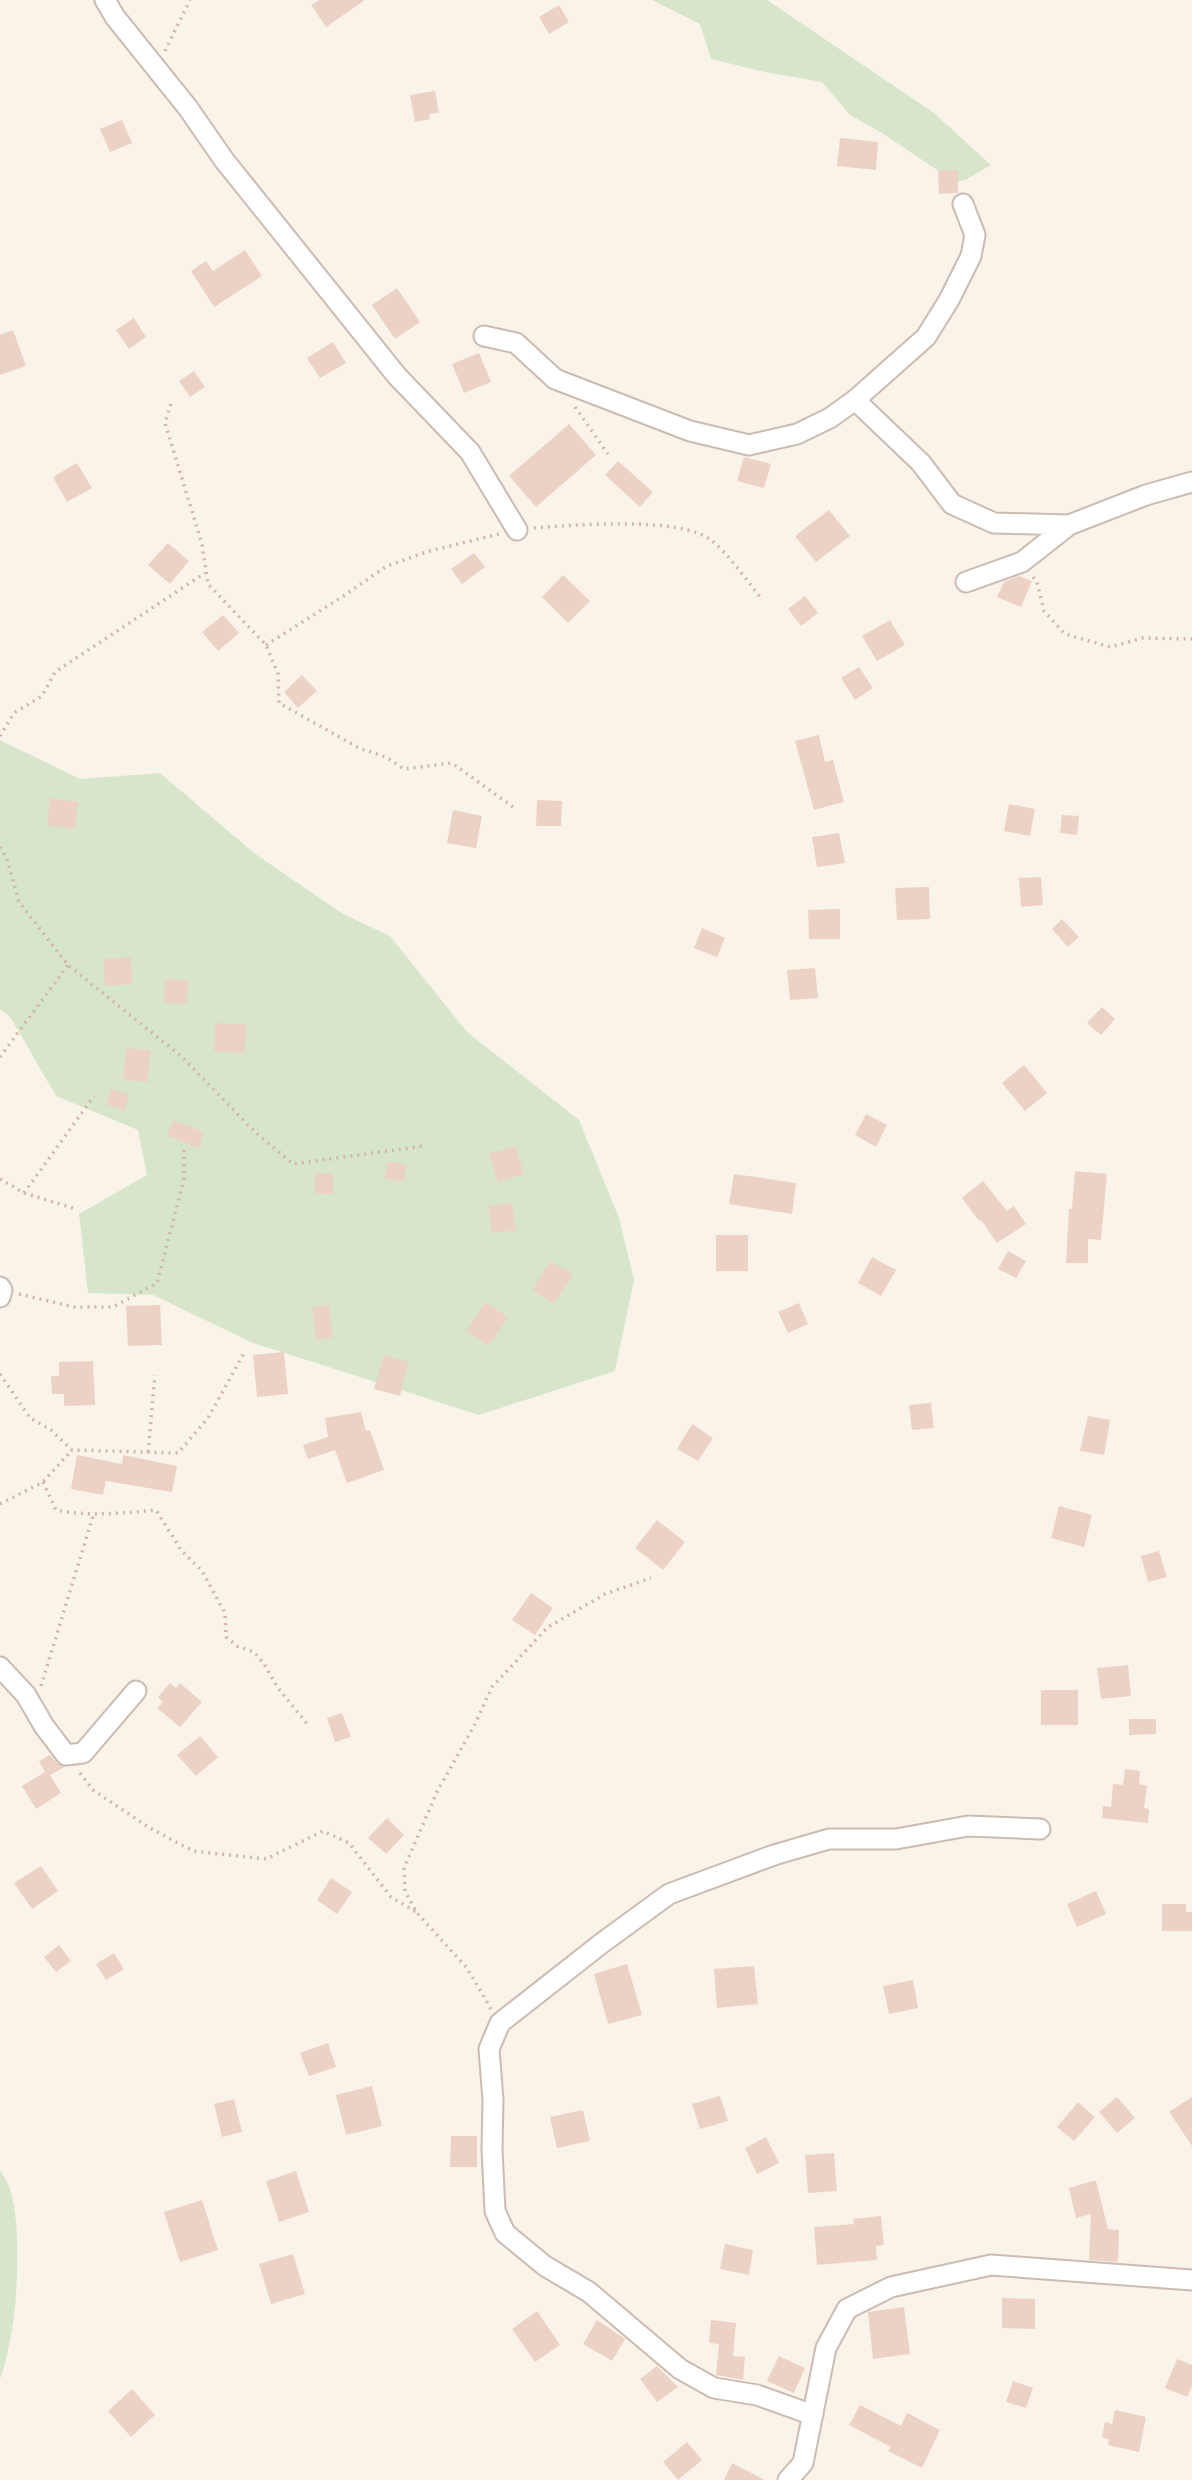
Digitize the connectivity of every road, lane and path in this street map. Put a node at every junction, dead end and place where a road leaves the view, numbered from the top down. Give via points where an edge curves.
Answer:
1 (105, 0) edge
2 (190, 0) edge
3 (156, 69) junction
4 (963, 204) dead end
5 (484, 336) dead end
6 (555, 379) junction
7 (855, 400) junction
8 (171, 404) dead end
9 (608, 454) dead end
10 (1192, 482) edge
11 (1069, 525) junction
12 (517, 530) junction
13 (1022, 562) junction
14 (206, 572) junction
15 (966, 582) dead end
16 (761, 598) dead end
17 (1192, 639) edge
18 (266, 646) junction
19 (0, 736) edge
20 (513, 807) dead end
21 (0, 847) edge
22 (68, 965) junction
23 (0, 1058) edge
24 (94, 1096) dead end
25 (424, 1146) dead end
26 (184, 1148) dead end
27 (0, 1179) edge
28 (24, 1193) junction
29 (76, 1209) dead end
30 (1, 1291) edge
31 (244, 1353) dead end
32 (0, 1374) edge
33 (155, 1375) dead end
34 (72, 1450) junction
35 (148, 1452) junction
36 (43, 1482) junction
37 (0, 1504) edge
38 (93, 1515) junction
39 (651, 1578) dead end
40 (0, 1667) edge
41 (136, 1691) dead end
42 (36, 1712) junction
43 (308, 1725) dead end
44 (66, 1755) junction
45 (1040, 1829) dead end
46 (417, 1913) junction
47 (500, 2022) junction
48 (1192, 2280) edge
49 (813, 2415) junction
50 (788, 2480) edge

1 - 3 street
2 - 3 path
3 - 12 street via 397,376 470,452
4 - 7 street via 975,235 971,256 949,300 926,337
5 - 6 street via 516,343
6 - 7 street via 690,431 749,445 797,434
6 - 9 path
7 - 11 street via 921,463 952,504 994,523
8 - 14 path via 165,423 202,544
10 - 11 street
11 - 13 street
12 - 16 path via 640,523 687,530 711,539
12 - 18 path via 387,566
13 - 15 street
13 - 17 path via 1037,582 1044,611 1065,634 1110,648 1143,638
14 - 18 path via 208,584
14 - 19 path via 55,672 42,696 14,713
18 - 20 path via 278,674 279,703 404,769 452,763
21 - 22 path via 19,902
22 - 23 path
22 - 25 path via 182,1057 293,1164
24 - 28 path
26 - 30 path via 184,1179 157,1283 113,1307 74,1307
27 - 28 path
28 - 29 path
31 - 35 path via 208,1418 178,1453
32 - 34 path via 30,1418
33 - 35 path
34 - 35 path
34 - 36 path
36 - 37 path
36 - 38 path via 56,1510
38 - 42 path
38 - 43 path via 156,1510 181,1550 202,1570 225,1613 226,1637 254,1652
39 - 46 path via 605,1594 548,1628 492,1686 404,1868 405,1891
40 - 42 street
41 - 44 street via 83,1753
42 - 44 street
44 - 46 path via 93,1790 193,1852 266,1859 323,1831 349,1843 391,1897
45 - 47 street via 968,1826 896,1839 830,1839 774,1855 669,1894
46 - 47 path via 467,1968
47 - 49 street via 489,2049 495,2211 505,2233 545,2266 589,2292 680,2369 713,2388 757,2395
48 - 49 street via 991,2265 891,2287 848,2309 826,2348
49 - 50 street via 803,2463

